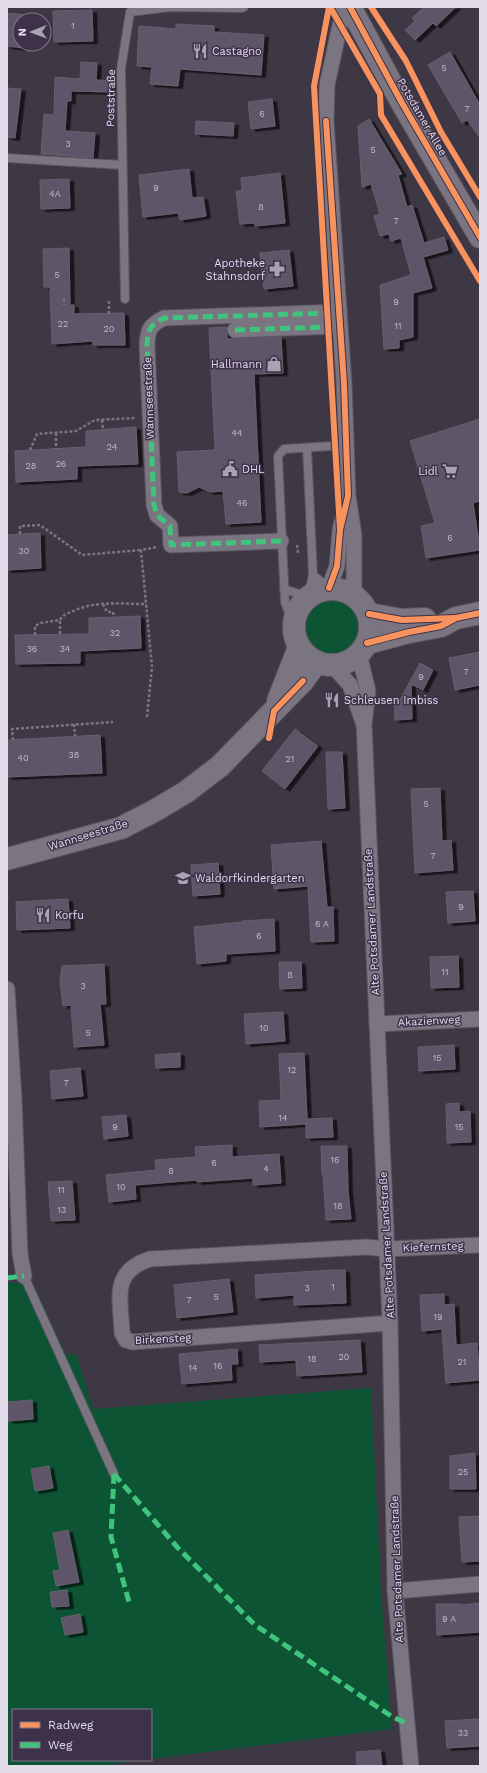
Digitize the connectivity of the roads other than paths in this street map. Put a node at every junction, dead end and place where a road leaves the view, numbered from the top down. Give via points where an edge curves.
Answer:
1 (244, 7) edge
2 (344, 7) edge
3 (350, 7) edge
4 (129, 9) edge
5 (7, 158) edge
6 (122, 165) junction
7 (480, 237) edge
8 (125, 299) dead end
9 (340, 319) junction
10 (236, 330) dead end
11 (346, 445) junction
12 (307, 448) junction
13 (348, 496) junction
14 (282, 541) junction
15 (321, 582) junction
16 (284, 589) junction
17 (354, 595) junction
18 (308, 596) junction
19 (480, 613) edge
20 (369, 614) junction
21 (456, 618) junction
22 (294, 626) junction
23 (299, 647) junction
24 (363, 648) junction
25 (325, 664) junction
26 (274, 711) junction
27 (364, 724) junction
28 (7, 858) edge
29 (7, 989) edge
30 (480, 1019) edge
31 (377, 1024) junction
32 (480, 1245) edge
33 (386, 1249) junction
34 (24, 1276) joint
35 (390, 1324) junction
36 (114, 1474) dead end
37 (480, 1584) edge
38 (395, 1591) junction
39 (411, 1766) edge

1 - 4 lane, Poststraße
2 - 9 street via 327,85 326,121
3 - 7 street, Potsdamer Allee
4 - 6 lane, Poststraße via 121,69
5 - 6 lane
6 - 8 lane, Poststraße
9 - 10 street
9 - 11 street
9 - 14 street, Wannseestraße via 173,317 154,322 148,331 154,505 157,516 170,526 171,545
11 - 12 lane
11 - 13 street
12 - 14 lane via 284,449 278,456
12 - 15 lane
13 - 15 street via 340,530 337,566
13 - 17 street via 354,535
14 - 16 lane
15 - 17 street
15 - 18 street via 318,591
16 - 18 lane
16 - 22 lane via 284,602
17 - 20 street via 363,603
18 - 22 street via 295,615
19 - 21 street
20 - 21 street via 402,620
20 - 24 street via 370,633
21 - 24 street via 441,626 409,632
22 - 23 street
23 - 25 street via 307,656
23 - 26 street, Wannseestraße
24 - 25 street via 351,660 342,664
24 - 27 street, Alte Potsdamer Landstraße via 368,691
25 - 26 street, Wannseestraße via 303,681
25 - 27 street, Alte Potsdamer Landstraße via 350,685
26 - 28 street, Wannseestraße via 220,766 186,792 154,811 121,828
27 - 31 street, Alte Potsdamer Landstraße
29 - 34 street via 20,1254
30 - 31 street, Akazienweg
31 - 33 street, Alte Potsdamer Landstraße
32 - 33 street, Kiefernsteg
33 - 35 street, Alte Potsdamer Landstraße
33 - 35 street, Birkensteg via 366,1247 150,1259 125,1274 120,1283 122,1333 126,1340 132,1342
34 - 36 lane
35 - 38 street, Alte Potsdamer Landstraße
37 - 38 street
38 - 39 street, Alte Potsdamer Landstraße

